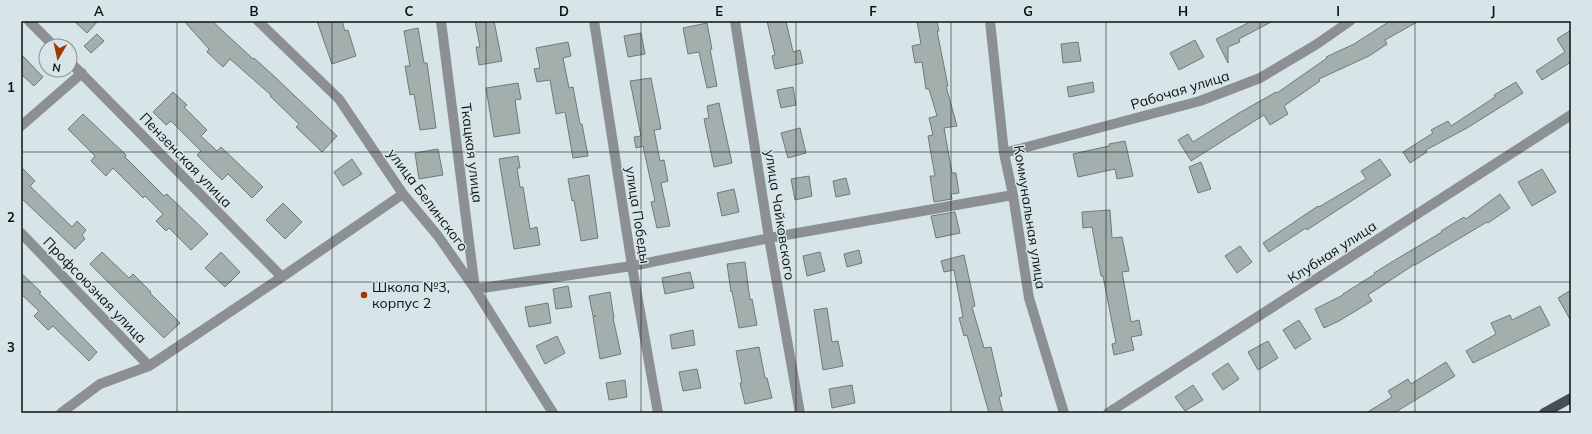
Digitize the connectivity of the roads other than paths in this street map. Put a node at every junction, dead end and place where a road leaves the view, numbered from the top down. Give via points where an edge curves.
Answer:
1 (29, 21) edge
2 (258, 21) edge
3 (270, 21) edge
4 (441, 21) edge
5 (594, 21) edge
6 (735, 21) edge
7 (990, 21) edge
8 (1350, 21) edge
9 (272, 35) junction
10 (46, 38) edge
11 (78, 70) edge
12 (82, 74) junction
13 (1571, 115) edge
14 (21, 126) edge
15 (1004, 153) junction
16 (403, 194) junction
17 (1013, 194) junction
18 (21, 233) edge
19 (768, 238) junction
20 (632, 266) junction
21 (282, 277) junction
22 (475, 289) junction
23 (149, 366) junction
24 (1571, 398) edge
25 (61, 413) edge
26 (553, 413) edge
27 (658, 413) edge
28 (800, 413) edge
29 (1064, 413) edge
30 (1108, 413) edge
31 (1544, 413) edge

1 - 10 street
2 - 9 street, улица Белинского
3 - 9 street
4 - 22 street, Ткацкая улица
5 - 20 street, улица Победы
6 - 19 street, улица Чайковского
7 - 15 street, Коммунальная улица
8 - 15 street, Рабочая улица via 1260,78 1200,101
9 - 16 street, улица Белинского via 339,99
11 - 12 street, Пензенская улица
12 - 14 street
12 - 21 street, Пензенская улица
13 - 30 street, Клубная улица
15 - 17 street, Коммунальная улица
16 - 21 street
16 - 22 street, улица Белинского via 438,236
17 - 19 street
17 - 29 street, Коммунальная улица via 1029,298
18 - 23 street, Профсоюзная улица
19 - 20 street
19 - 28 street, улица Чайковского
20 - 22 street
20 - 27 street, улица Победы
21 - 23 street
22 - 26 street, улица Белинского
23 - 25 street via 100,384
24 - 31 main road

